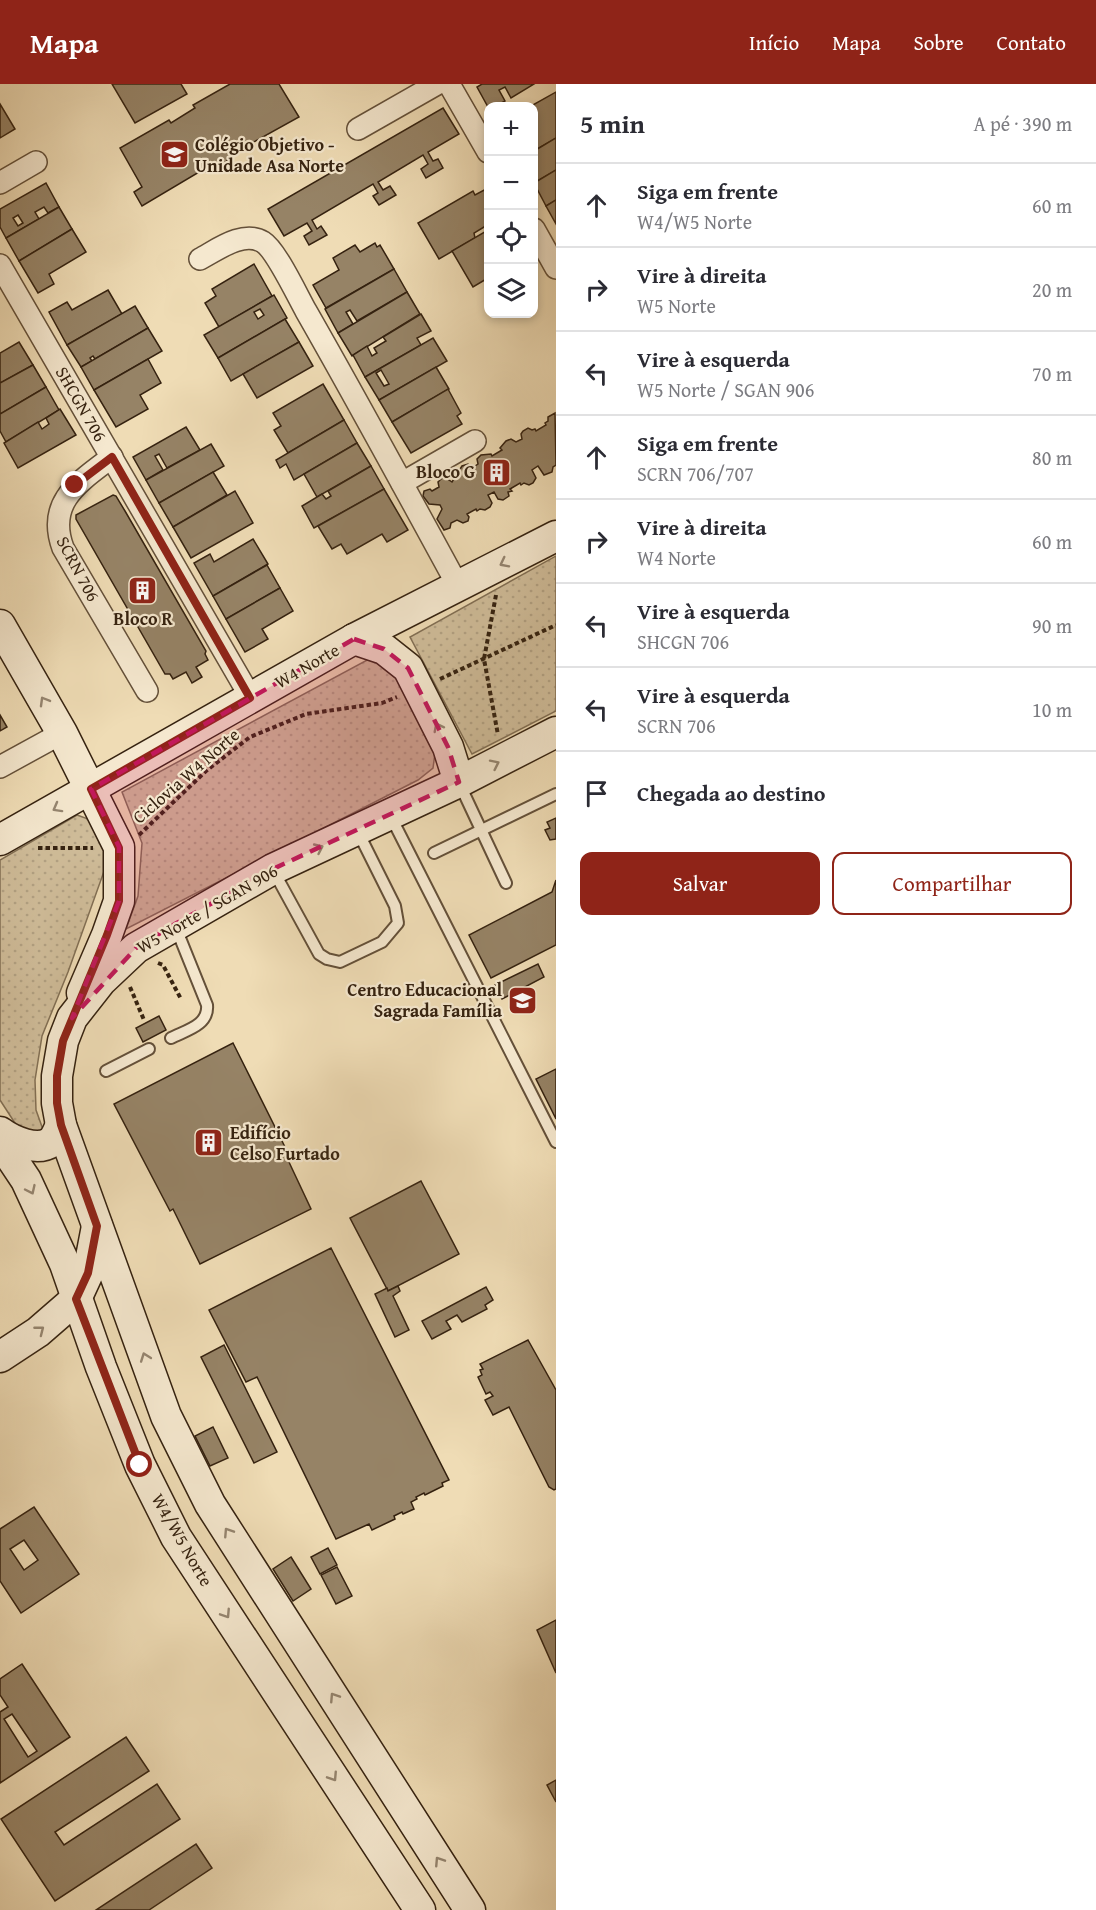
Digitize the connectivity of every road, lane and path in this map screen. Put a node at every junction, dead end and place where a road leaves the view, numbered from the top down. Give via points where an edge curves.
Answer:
1 (437, 84) edge
2 (449, 84) edge
3 (358, 129) dead end
4 (484, 144) edge
5 (36, 162) dead end
6 (0, 183) edge
7 (538, 236) edge
8 (200, 259) dead end
9 (0, 265) edge
10 (556, 268) edge
11 (475, 441) dead end
12 (112, 457) junction
13 (402, 483) junction
14 (556, 536) edge
15 (499, 565) junction
16 (458, 586) junction
17 (556, 625) edge
18 (354, 639) junction
19 (4, 642) edge
20 (484, 659) junction
21 (419, 689) junction
22 (147, 692) dead end
23 (250, 698) junction
24 (62, 732) junction
25 (556, 732) edge
26 (509, 757) junction
27 (0, 767) edge
28 (459, 782) junction
29 (91, 789) junction
30 (556, 794) edge
31 (389, 814) junction
32 (357, 830) junction
33 (482, 830) junction
34 (0, 840) edge
35 (119, 848) junction
36 (30, 850) dead end
37 (434, 853) dead end
38 (273, 869) junction
39 (506, 883) dead end
40 (175, 924) junction
41 (152, 960) dead end
42 (126, 979) dead end
43 (181, 999) dead end
44 (72, 1018) junction
45 (144, 1020) dead end
46 (171, 1038) dead end
47 (149, 1049) dead end
48 (106, 1071) dead end
49 (61, 1125) junction
50 (0, 1132) edge
51 (0, 1141) edge
52 (556, 1142) edge
53 (97, 1226) junction
54 (76, 1299) junction
55 (0, 1357) edge
56 (420, 1910) edge
57 (470, 1910) edge

1 - 3 street
2 - 4 street
5 - 6 street
7 - 10 street
8 - 13 street via 243,238 265,243
9 - 12 street, SHCGN 706
11 - 13 street
12 - 22 street, SCRN 706 via 75,485 56,523 63,548
12 - 23 street, SHCGN 706
13 - 16 street
14 -> 15 main road, W4 Norte
15 - 16 main road, W4 Norte
15 - 20 path
16 - 18 main road, W4 Norte
17 - 20 path, Ciclovia W4 Norte
18 - 21 main road via 384,649 408,668
18 - 23 main road, W4 Norte
24 -> 19 main road
20 - 21 path, Ciclovia W4 Norte
20 - 26 path via 498,734
28 -> 21 main road via 448,747
21 - 35 path, Ciclovia W4 Norte via 382,703 306,714 250,737
23 - 29 main road, W4 Norte
24 - 27 street
24 - 29 main road
25 - 26 main road, W5 Norte / SGAN 906
28 -> 26 main road, W5 Norte / SGAN 906
28 - 31 main road, W5 Norte / SGAN 906
28 - 33 lane
29 -> 34 main road, W4 Norte
29 - 35 main road
30 - 33 lane
31 - 32 main road, W5 Norte / SGAN 906
31 - 52 lane
38 -> 32 main road, W5 Norte / SGAN 906
32 - 38 lane via 395,906 398,923 382,942 364,951 340,962 319,954
33 - 37 lane
33 - 39 lane
35 - 36 path
35 - 44 main road via 119,901
38 - 40 main road, W5 Norte / SGAN 906
40 - 44 main road, W5 Norte / SGAN 906 via 136,948 101,981
40 - 46 lane via 208,1012 205,1020
41 - 43 path via 163,965
42 - 45 path
44 - 49 main road, W5 Norte / SGAN 906 via 57,1076
47 - 48 lane
49 - 50 main road via 55,1137 42,1145
49 - 53 main road, W5 Norte / SGAN 906
51 -> 54 main road, W4/W5 Norte via 26,1180 65,1264
53 - 54 main road via 88,1273
57 -> 53 main road via 210,1504 166,1416
55 -> 54 main road via 39,1332
54 -> 56 main road, W4/W5 Norte via 140,1465 176,1537

